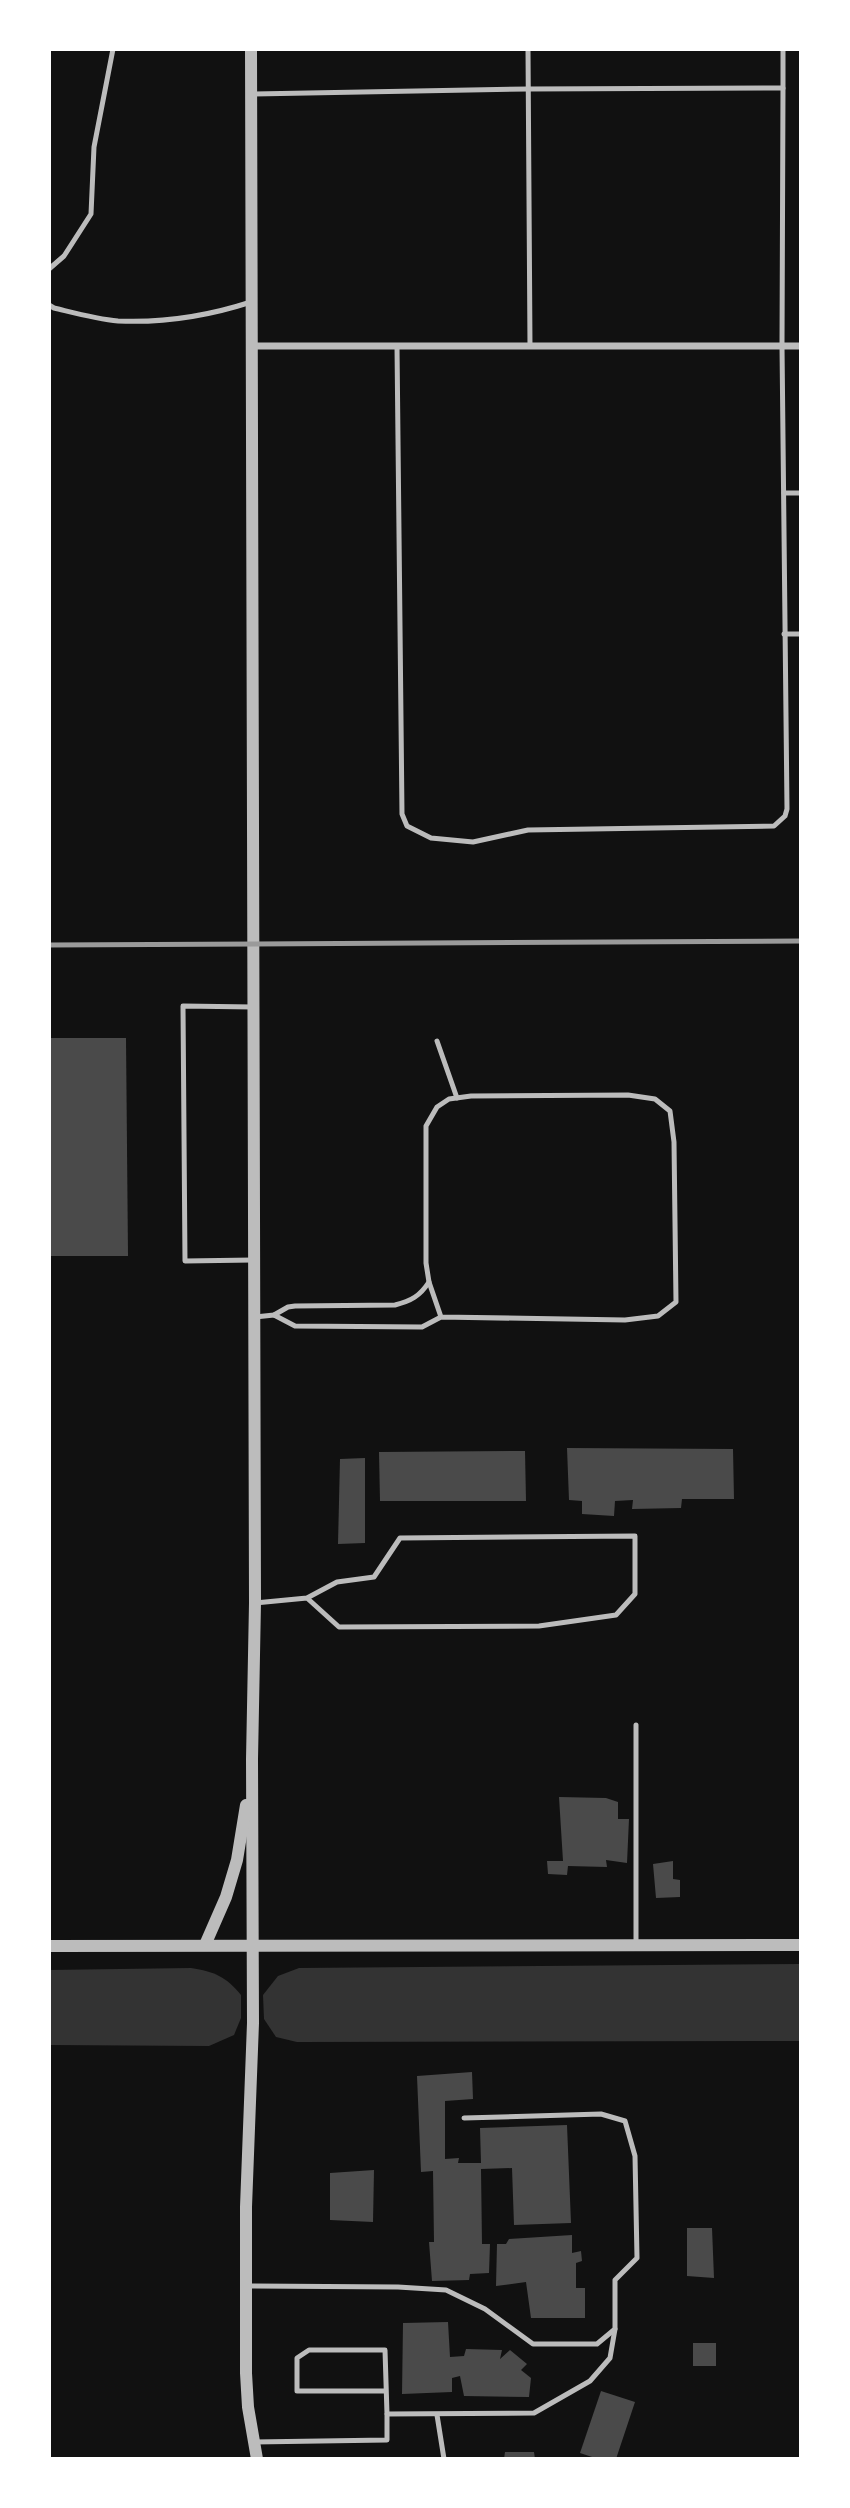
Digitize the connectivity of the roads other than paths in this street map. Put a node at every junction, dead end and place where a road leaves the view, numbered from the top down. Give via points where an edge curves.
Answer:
1 (113, 49) edge
2 (251, 49) edge
3 (527, 49) edge
4 (783, 49) edge
5 (783, 88) junction
6 (528, 89) junction
7 (251, 94) junction
8 (49, 269) edge
9 (251, 302) junction
10 (49, 305) edge
11 (251, 346) junction
12 (397, 346) junction
13 (530, 346) junction
14 (782, 346) junction
15 (801, 346) edge
16 (784, 492) junction
17 (801, 492) edge
18 (784, 634) junction
19 (801, 634) edge
20 (253, 1007) junction
21 (437, 1041) dead end
22 (457, 1098) junction
23 (254, 1260) junction
24 (429, 1282) junction
25 (274, 1315) junction
26 (254, 1317) junction
27 (441, 1317) junction
28 (307, 1598) junction
29 (255, 1603) junction
30 (636, 1725) dead end
31 (252, 1759) junction
32 (205, 1945) junction
33 (253, 1945) junction
34 (636, 1945) junction
35 (801, 1945) edge
36 (49, 1946) edge
37 (464, 2118) dead end
38 (247, 2286) junction
39 (615, 2329) junction
40 (386, 2391) junction
41 (387, 2414) junction
42 (437, 2415) junction
43 (253, 2442) junction
44 (257, 2459) edge
45 (444, 2459) edge

1 - 8 lane via 94,147 91,214 64,256
2 - 7 street
3 - 6 lane
4 - 5 lane
5 - 6 lane
5 - 14 lane
6 - 7 lane
6 - 13 lane
7 - 9 street
9 - 10 lane via 167,321 116,321
9 - 11 street
11 - 12 street
11 - 20 street
12 - 13 street
12 - 18 lane via 402,814 407,826 431,838 473,842 528,830 774,826 787,808
13 - 14 street
14 - 15 street
14 - 16 lane
16 - 17 lane
16 - 18 lane
18 - 19 lane
20 - 23 street
20 - 23 lane via 183,1006 183,1020 185,1261
21 - 22 lane
22 - 24 lane via 437,1107 426,1126
22 - 27 lane via 628,1095 655,1098 670,1111 676,1302 658,1316 625,1320
23 - 26 street
24 - 25 lane via 421,1294 395,1305 295,1306
24 - 27 lane
25 - 26 lane
25 - 27 lane via 288,1324 307,1326 422,1327
26 - 29 street
28 - 28 lane via 337,1582 374,1577 400,1538 635,1536 635,1594 616,1615 539,1626 339,1627
28 - 29 lane
29 - 31 street
30 - 34 lane
31 - 32 street via 237,1860
31 - 33 street
32 - 33 street
32 - 36 street
33 - 34 street
33 - 38 street
34 - 35 street
37 - 39 lane via 601,2114 625,2120 635,2156 637,2258 615,2280
38 - 39 lane via 446,2290 485,2309 533,2344 597,2344
38 - 43 street via 246,2373
39 - 42 lane via 610,2358 590,2381 534,2413
40 - 40 lane via 385,2350 309,2350 297,2358 297,2391
40 - 41 lane
41 - 42 lane
41 - 43 lane via 387,2440
42 - 45 lane
43 - 44 street

